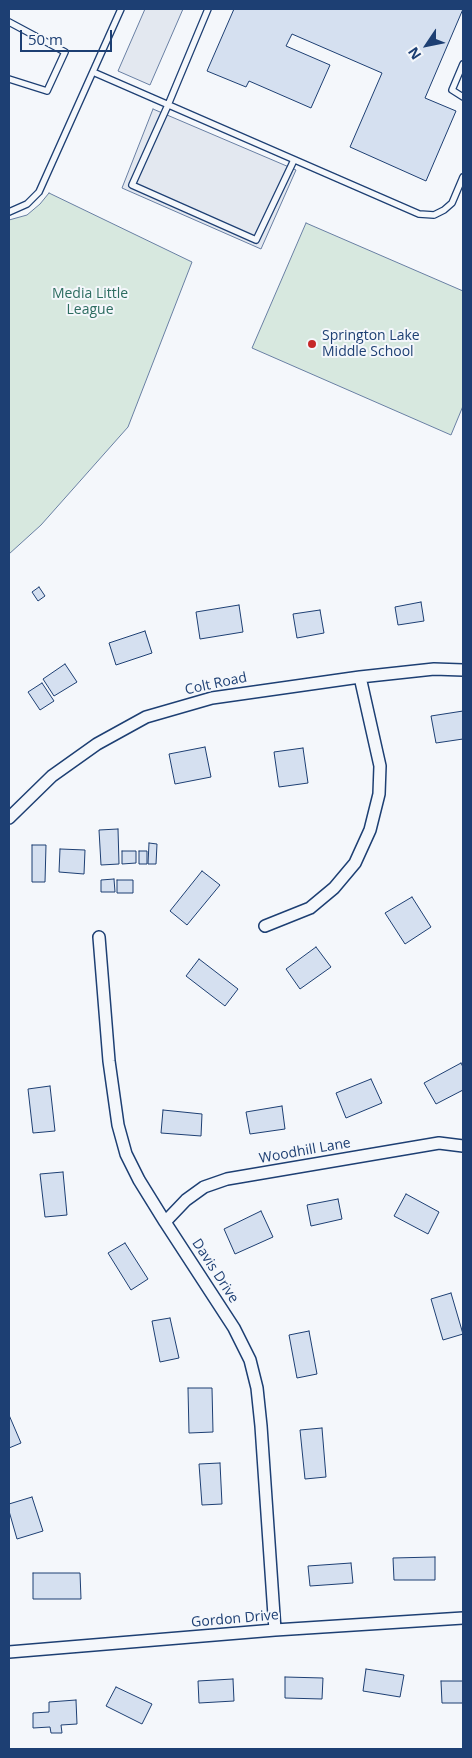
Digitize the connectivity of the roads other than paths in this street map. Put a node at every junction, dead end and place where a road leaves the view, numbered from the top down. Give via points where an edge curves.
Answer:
1 (121, 9) edge
2 (208, 9) edge
3 (9, 22) edge
4 (463, 64) edge
5 (93, 72) junction
6 (9, 79) edge
7 (463, 97) edge
8 (168, 105) junction
9 (294, 160) junction
10 (463, 177) edge
11 (9, 212) edge
12 (463, 670) edge
13 (360, 677) junction
14 (9, 818) edge
15 (265, 926) dead end
16 (99, 937) dead end
17 (463, 1146) edge
18 (164, 1222) junction
19 (463, 1618) edge
20 (275, 1630) junction
21 (9, 1652) edge

1 - 5 lane
2 - 8 lane
3 - 6 lane via 64,52 47,91
4 - 7 lane via 452,90
5 - 8 lane
5 - 11 lane via 39,192 27,204
8 - 9 lane
8 - 9 lane via 132,185 256,240
9 - 10 lane via 419,214 434,215 444,210 452,203
12 - 13 street, Colt Road via 434,669
13 - 14 street, Colt Road via 212,698 146,717 97,744 52,776
13 - 15 street via 380,766 379,794 370,830 355,863 334,888 310,908
16 - 18 street, Davis Drive via 109,1061 118,1125 126,1154
17 - 18 street, Woodhill Lane via 439,1143 227,1179 192,1195
18 - 20 street, Davis Drive via 234,1328 250,1360 262,1426
19 - 20 street, Gordon Drive
20 - 21 street, Gordon Drive

